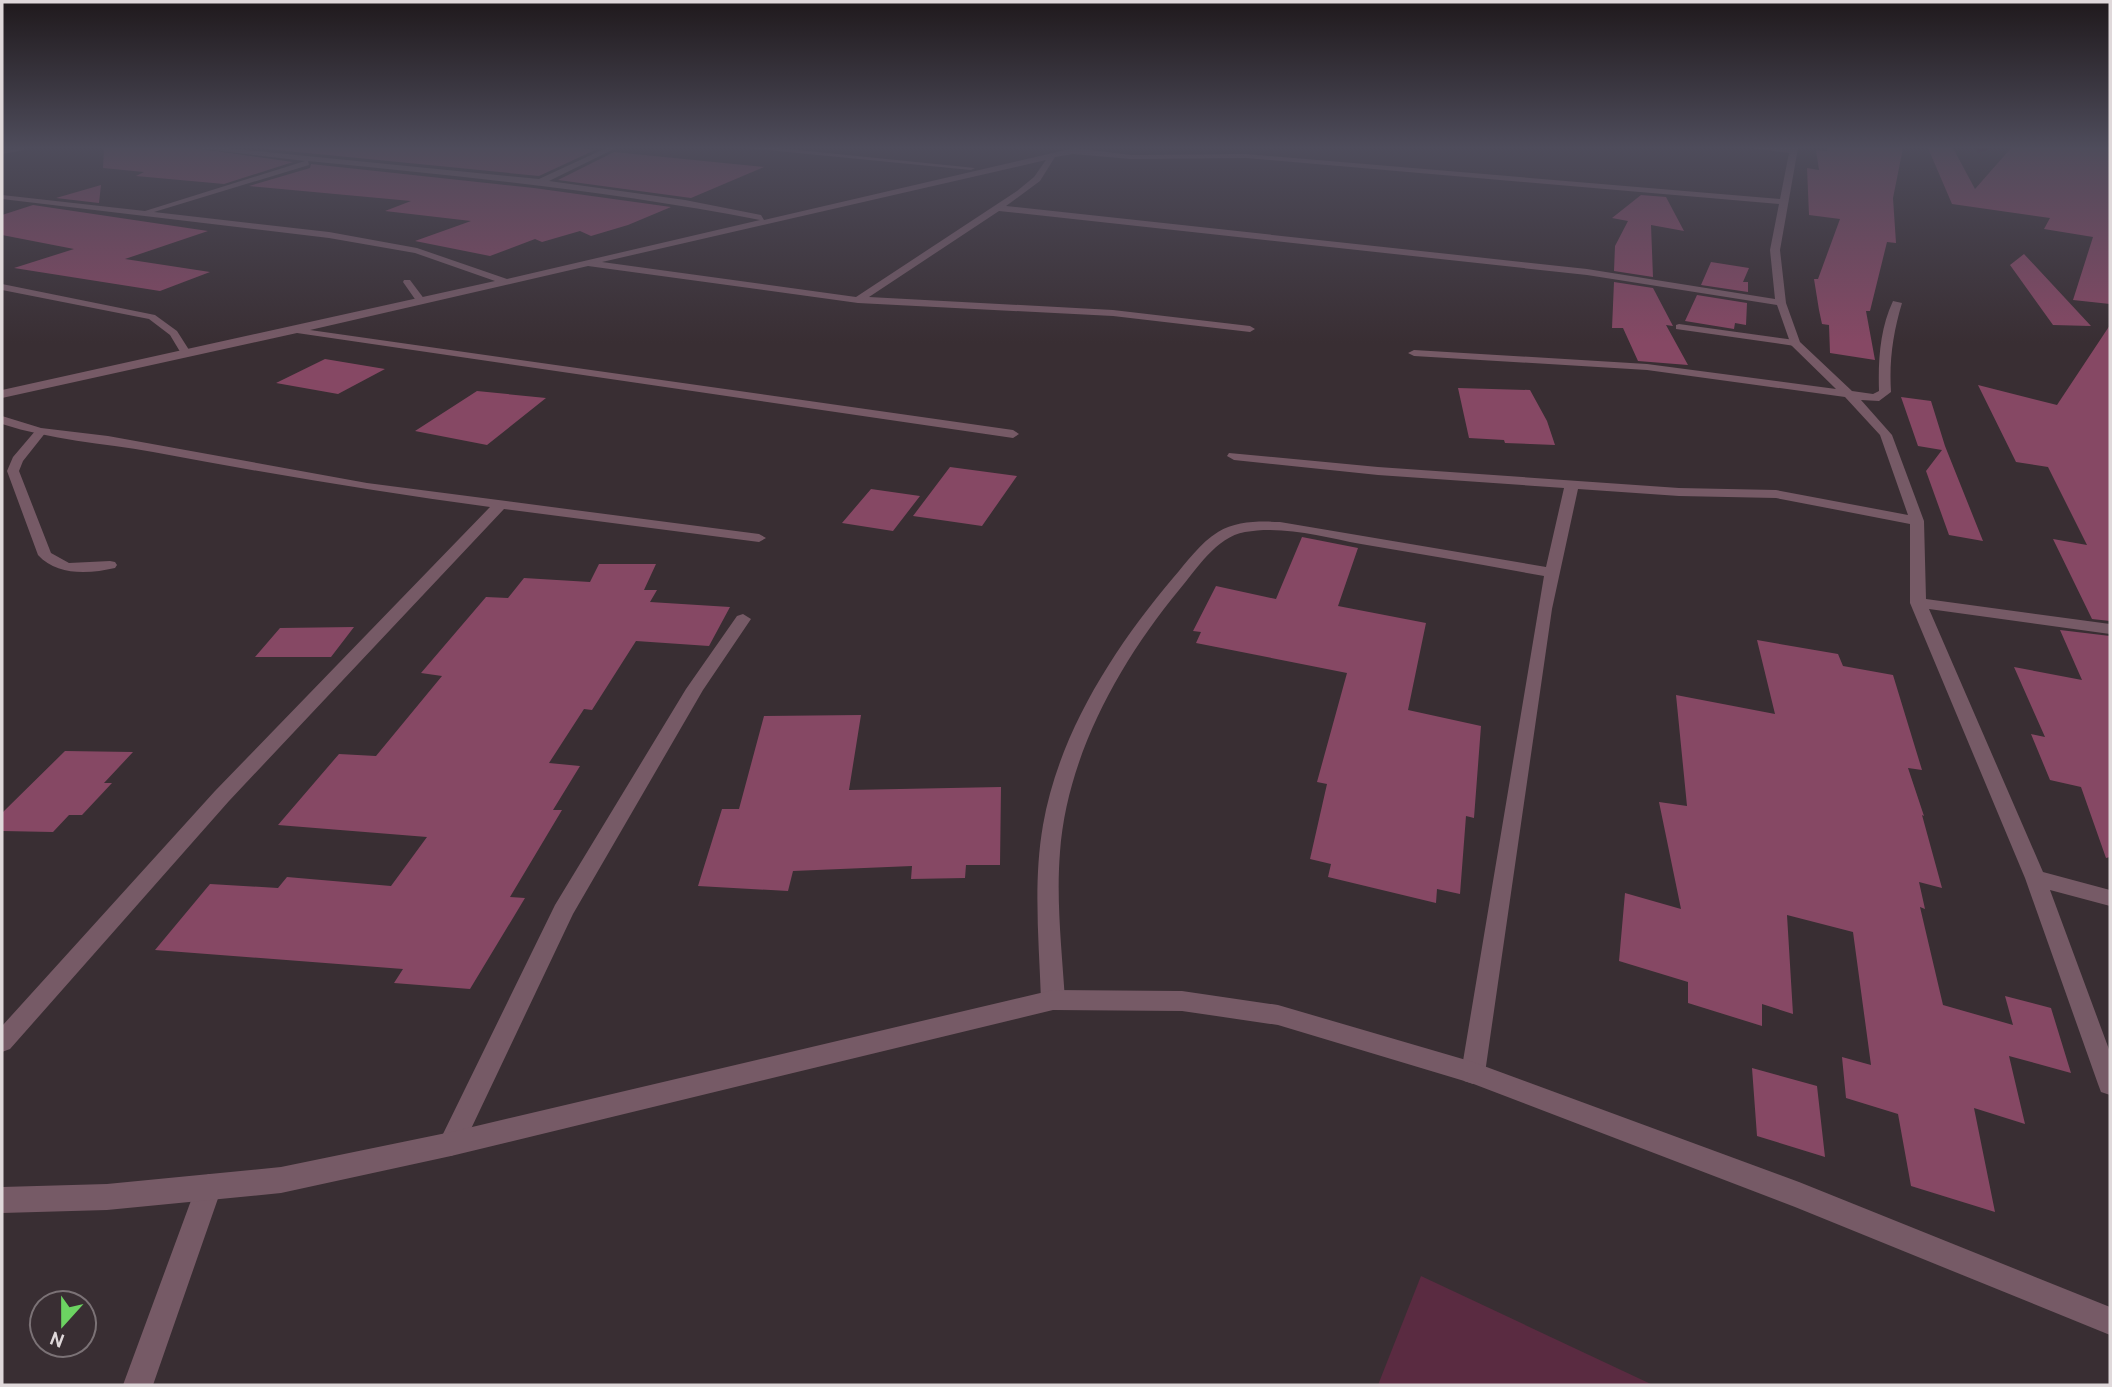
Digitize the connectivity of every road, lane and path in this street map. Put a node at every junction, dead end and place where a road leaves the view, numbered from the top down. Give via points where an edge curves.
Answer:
1 (141, 213) edge
2 (731, 213) edge
3 (798, 213) edge
4 (992, 213) edge
5 (1042, 213) edge
6 (1783, 213) edge
7 (766, 220) junction
8 (580, 263) junction
9 (504, 281) junction
10 (407, 282) dead end
11 (2, 287) edge
12 (420, 300) junction
13 (858, 300) junction
14 (1781, 303) junction
15 (1897, 303) dead end
16 (1679, 327) dead end
17 (1250, 329) dead end
18 (292, 331) junction
19 (1796, 343) junction
20 (1414, 353) dead end
21 (186, 354) junction
22 (2, 394) edge
23 (1853, 397) junction
24 (2, 420) edge
25 (40, 432) junction
26 (1013, 435) dead end
27 (1234, 456) dead end
28 (1572, 484) junction
29 (500, 505) junction
30 (1917, 521) junction
31 (759, 538) dead end
32 (110, 565) dead end
33 (1552, 573) junction
34 (1918, 603) junction
35 (743, 619) dead end
36 (2110, 629) edge
37 (2035, 878) junction
38 (2110, 898) edge
39 (1053, 1000) junction
40 (2, 1042) edge
41 (1473, 1073) junction
42 (2110, 1084) edge
43 (451, 1144) junction
44 (209, 1187) junction
45 (2, 1200) edge
46 (2110, 1321) edge
47 (138, 1385) edge

1 - 9 street via 329,235 417,251
2 - 7 street
3 - 7 street
4 - 13 street
5 - 14 street via 1587,272
6 - 14 street via 1775,250
7 - 8 street
8 - 9 street
8 - 13 street
9 - 12 street
10 - 12 lane
11 - 21 lane via 152,317 174,333
12 - 18 street
13 - 17 street via 1113,313
14 - 19 street
15 - 23 street via 1889,327 1885,392 1875,398
16 - 19 lane
18 - 21 street
18 - 26 street
19 - 23 street
20 - 23 street via 1647,367
21 - 22 street
23 - 30 street via 1886,435
24 - 25 street
25 - 29 street
25 - 32 lane via 13,471 45,555 67,568
27 - 28 street
28 - 30 street via 1776,494
28 - 33 street
29 - 31 street
29 - 40 street via 222,796
30 - 34 street
33 - 39 street via 1297,527 1256,525 1228,532 1210,545 1171,589 1116,668 1086,726 1057,803 1048,881
33 - 41 street
34 - 36 street
34 - 37 street
35 - 43 street via 695,689 563,911
37 - 38 street
37 - 42 street
39 - 41 street via 1182,1000 1278,1015
39 - 43 street
41 - 46 street via 1799,1195
43 - 44 street via 281,1180
44 - 45 street via 107,1197
44 - 47 street

